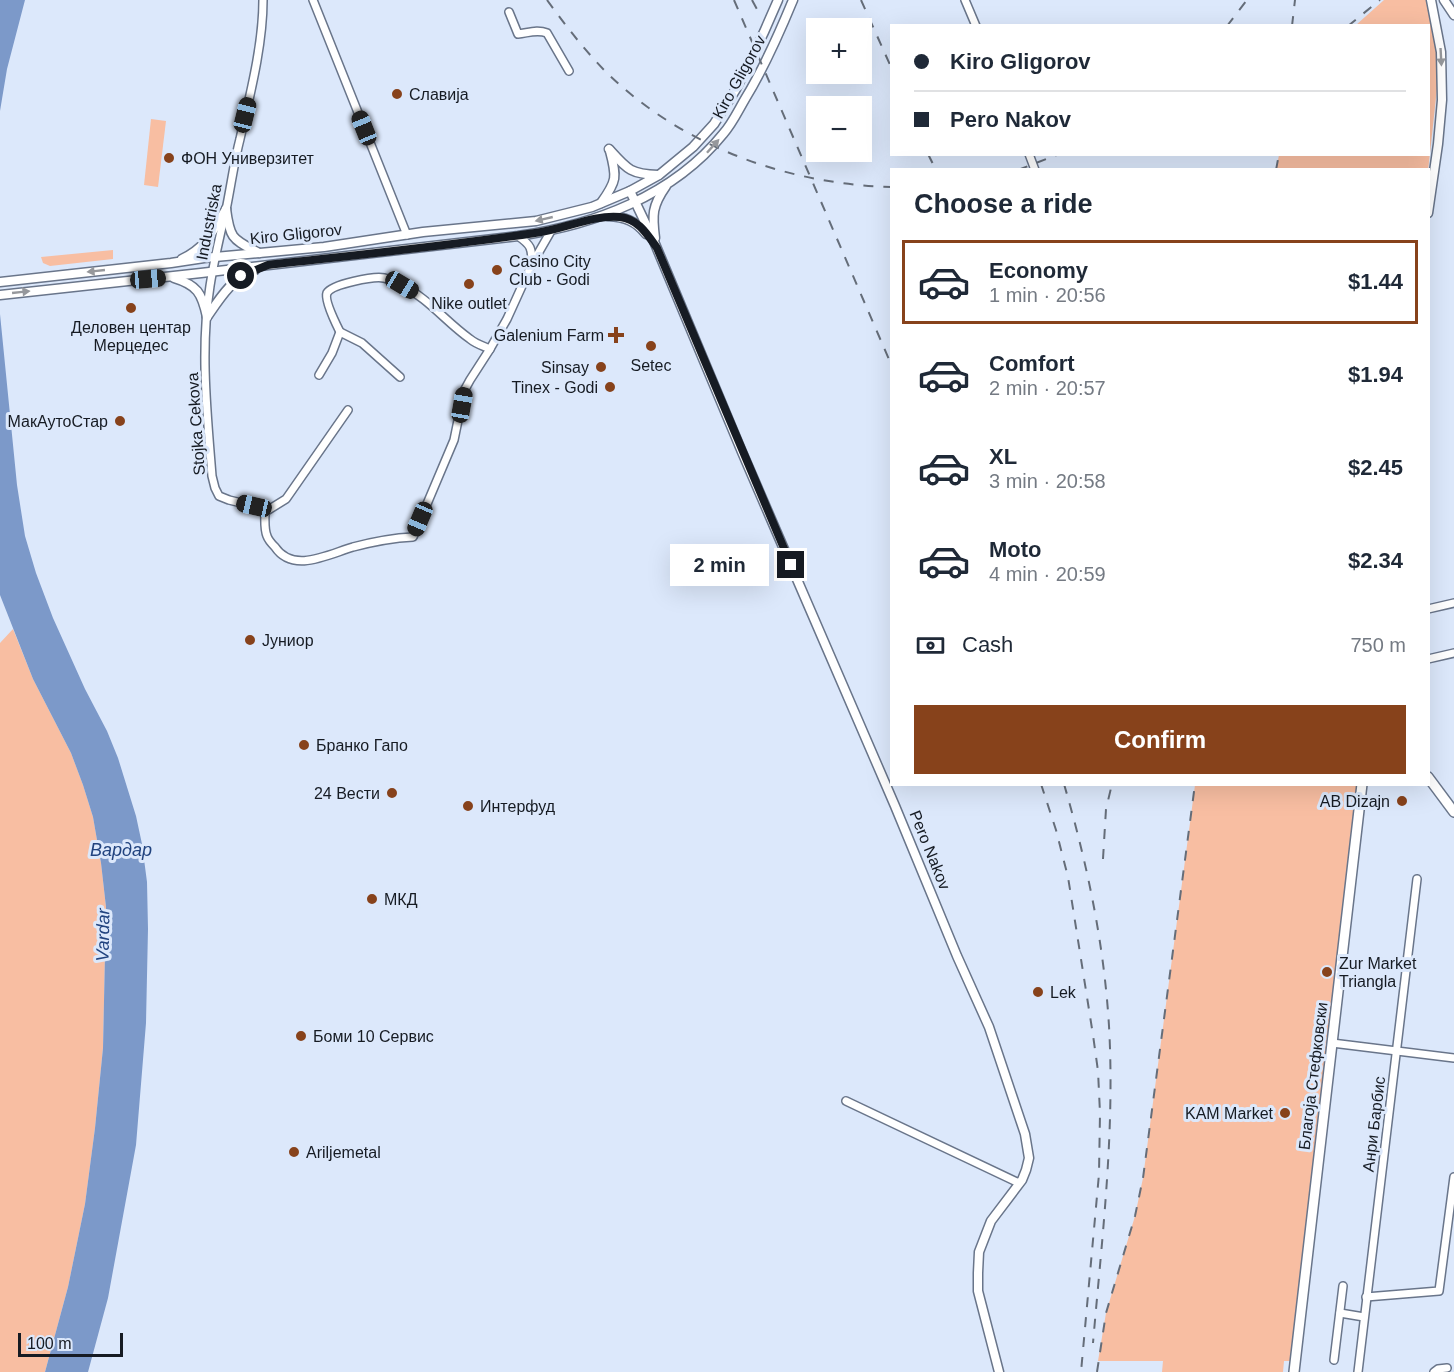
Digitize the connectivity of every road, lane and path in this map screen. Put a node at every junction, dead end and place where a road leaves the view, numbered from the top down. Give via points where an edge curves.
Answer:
1 (263, 0) edge
2 (313, 0) edge
3 (778, 0) edge
4 (793, 0) edge
5 (965, 0) edge
6 (1431, 0) edge
7 (1444, 0) edge
8 (509, 12) dead end
9 (1454, 15) edge
10 (975, 24) edge
11 (569, 71) dead end
12 (659, 175) junction
13 (668, 183) junction
14 (630, 191) junction
15 (1430, 194) edge
16 (635, 202) junction
17 (600, 203) junction
18 (226, 209) junction
19 (605, 216) junction
20 (551, 231) junction
21 (406, 235) junction
22 (518, 236) junction
23 (657, 248) junction
24 (259, 254) junction
25 (216, 257) junction
26 (171, 263) junction
27 (532, 264) junction
28 (268, 265) junction
29 (213, 272) junction
30 (171, 276) junction
31 (0, 282) edge
32 (0, 295) edge
33 (207, 317) junction
34 (340, 332) junction
35 (490, 349) junction
36 (319, 375) dead end
37 (400, 377) dead end
38 (348, 410) dead end
39 (265, 512) junction
40 (1454, 603) edge
41 (1430, 609) edge
42 (1454, 653) edge
43 (1430, 659) edge
44 (1430, 780) edge
45 (1362, 786) edge
46 (1454, 811) edge
47 (1417, 879) dead end
48 (1332, 1043) junction
49 (1397, 1051) junction
50 (1454, 1058) edge
51 (846, 1101) dead end
52 (1454, 1177) edge
53 (1019, 1183) junction
54 (1343, 1286) dead end
55 (1366, 1297) junction
56 (1340, 1314) junction
57 (1364, 1317) junction
58 (1334, 1360) dead end
59 (1446, 1368) dead end
60 (999, 1372) edge
61 (1294, 1372) edge
62 (1358, 1372) edge
63 (1434, 1372) edge

1 - 18 street, Industriska via 259,44
2 - 21 street
3 - 12 street, Kiro Gligorov via 741,79 714,124
13 -> 4 street, Kiro Gligorov via 705,155 732,122 772,50
5 - 10 street
6 -> 15 street via 1441,52 1442,100
7 - 9 street
8 - 11 street via 518,34 547,33
12 - 14 street, Kiro Gligorov
12 - 17 street via 626,168 609,149 614,179
13 - 16 street, Kiro Gligorov
13 - 23 street via 653,210
14 - 16 street
14 - 17 street, Kiro Gligorov
16 - 19 street, Kiro Gligorov
16 - 23 street
17 -> 21 street, Kiro Gligorov via 536,221
18 - 24 street via 236,241
18 - 25 street, Industriska
18 - 26 street via 202,246
19 - 20 street, Kiro Gligorov
19 - 23 street via 635,223
20 - 22 street, Kiro Gligorov
20 - 27 street
21 - 24 street, Kiro Gligorov
22 - 27 street via 528,243
22 - 28 street, Kiro Gligorov
23 - 53 street, Pero Nakov via 998,1050 1028,1147 1029,1158
24 - 25 street, Kiro Gligorov
25 - 26 street, Kiro Gligorov
25 - 29 street, Industriska
26 -> 31 street, Kiro Gligorov
27 - 35 street
28 - 29 street, Kiro Gligorov
28 - 33 street via 241,276 224,291
29 - 30 street, Kiro Gligorov
29 - 33 street, Stojka Cekova
32 -> 30 street, Kiro Gligorov
30 - 33 street via 193,286
33 - 39 street, Stojka Cekova via 206,402 215,488 219,496 229,501
34 - 35 street via 327,292 344,284 384,278 419,295 471,341
34 - 36 street
34 - 37 street via 362,343
35 - 39 street via 464,391 454,440 412,537 382,540 322,558 289,559 278,553 267,536
38 - 39 street via 286,499
40 - 41 street
42 - 43 street
44 - 46 main road
45 - 48 main road, Благоја Стефковски
47 - 49 street, Анри Барбис
48 - 49 street
48 - 61 main road, Благоја Стефковски
49 - 50 street
49 - 55 street, Анри Барбис
51 - 53 street
52 - 55 street via 1439,1291
53 - 60 street, Pero Nakov via 992,1221 979,1252 978,1291
54 - 56 street
55 - 57 street, Анри Барбис
56 - 57 street
56 - 58 street
57 - 62 street, Анри Барбис
59 - 63 street

